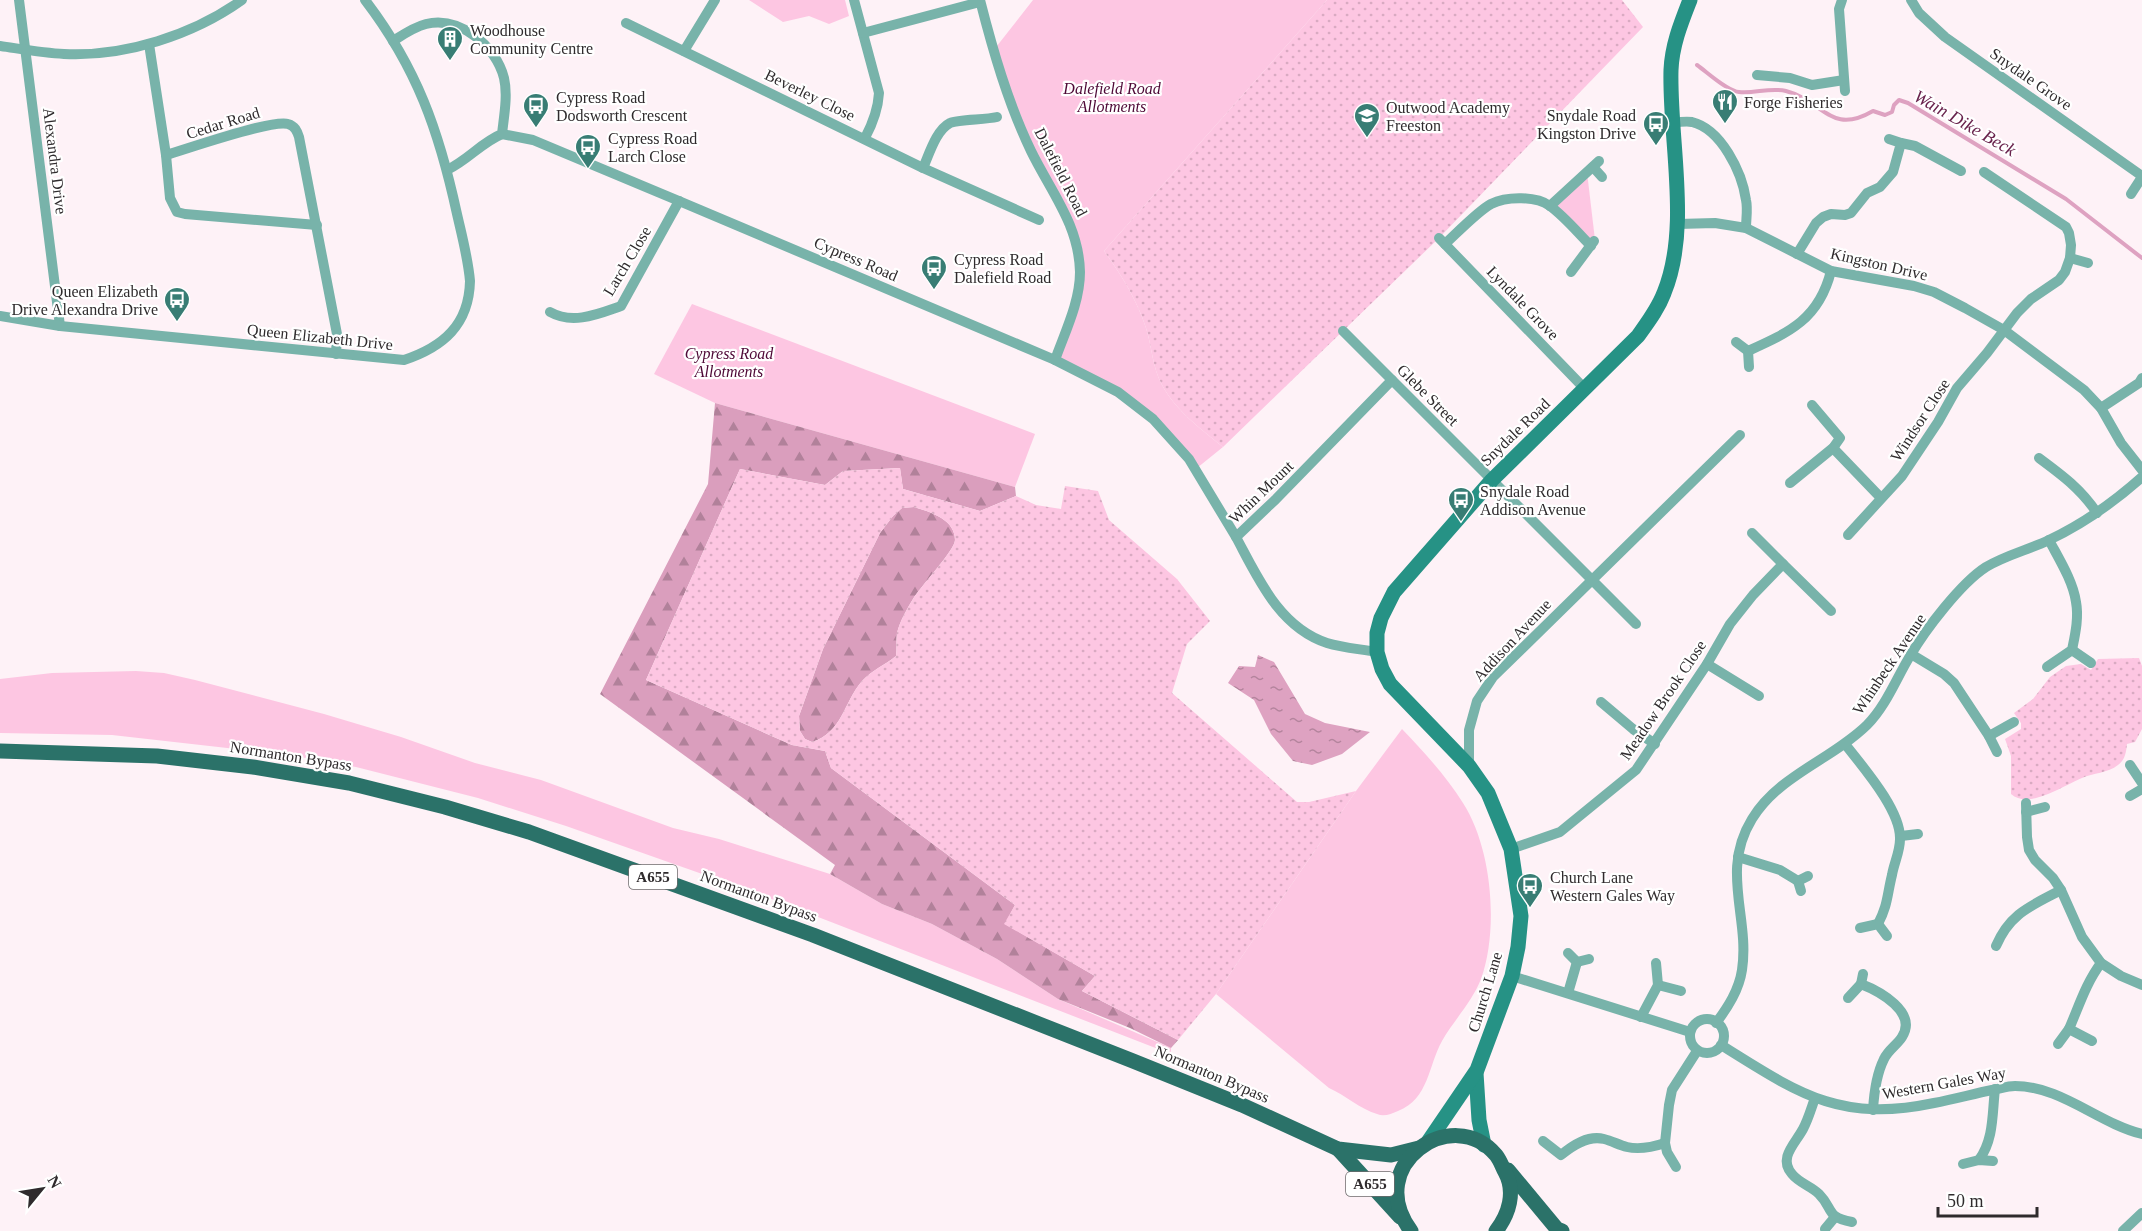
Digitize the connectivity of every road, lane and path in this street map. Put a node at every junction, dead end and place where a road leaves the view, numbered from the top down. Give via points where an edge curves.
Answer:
1 (20, 0) edge
2 (242, 0) edge
3 (365, 0) edge
4 (715, 0) edge
5 (854, 0) edge
6 (1690, 0) edge
7 (1842, 0) edge
8 (1911, 0) edge
9 (980, 1) edge
10 (626, 23) dead end
11 (863, 33) junction
12 (393, 41) junction
13 (149, 44) junction
14 (0, 46) edge
15 (26, 49) junction
16 (684, 51) junction
17 (1757, 75) dead end
18 (997, 117) dead end
19 (1673, 123) junction
20 (502, 134) junction
21 (865, 138) junction
22 (1889, 139) dead end
23 (1901, 143) junction
24 (166, 155) junction
25 (923, 168) junction
26 (447, 170) junction
27 (1961, 171) dead end
28 (1984, 172) dead end
29 (2142, 176) edge
30 (1602, 177) dead end
31 (2131, 194) dead end
32 (679, 201) junction
33 (1550, 206) junction
34 (1039, 220) dead end
35 (1678, 224) junction
36 (317, 225) junction
37 (1746, 228) junction
38 (1797, 254) junction
39 (2070, 258) junction
40 (2088, 263) dead end
41 (1831, 271) junction
42 (1571, 272) dead end
43 (550, 312) dead end
44 (0, 316) edge
45 (60, 326) junction
46 (2004, 330) junction
47 (1343, 331) dead end
48 (1736, 342) dead end
49 (1748, 351) junction
50 (336, 354) junction
51 (1055, 360) junction
52 (1749, 367) dead end
53 (2142, 378) edge
54 (1392, 380) junction
55 (1585, 389) junction
56 (1812, 405) dead end
57 (2101, 408) junction
58 (1740, 435) dead end
59 (1833, 448) junction
60 (2039, 458) dead end
61 (2054, 469) junction
62 (2142, 470) edge
63 (2142, 477) edge
64 (2046, 479) dead end
65 (1492, 480) junction
66 (1790, 483) dead end
67 (1881, 498) junction
68 (2097, 513) junction
69 (1752, 533) dead end
70 (1848, 535) dead end
71 (1236, 537) junction
72 (2049, 540) junction
73 (1783, 564) junction
74 (1591, 580) junction
75 (1831, 612) dead end
76 (1636, 624) dead end
77 (2072, 650) junction
78 (1377, 652) junction
79 (1911, 654) junction
80 (2091, 663) dead end
81 (1707, 664) junction
82 (2047, 667) dead end
83 (1759, 696) dead end
84 (1601, 702) dead end
85 (2014, 722) dead end
86 (1989, 736) junction
87 (1655, 744) junction
88 (1845, 744) junction
89 (0, 751) edge
90 (1997, 753) dead end
91 (2130, 765) dead end
92 (1469, 766) junction
93 (2142, 783) edge
94 (2142, 789) edge
95 (2130, 796) dead end
96 (2045, 807) dead end
97 (1918, 834) dead end
98 (1901, 836) junction
99 (1511, 849) junction
100 (1738, 857) junction
101 (1802, 883) dead end
102 (2061, 890) junction
103 (1878, 924) junction
104 (1860, 928) dead end
105 (1887, 936) dead end
106 (1996, 946) dead end
107 (1568, 953) dead end
108 (1589, 959) dead end
109 (1577, 962) junction
110 (1656, 963) dead end
111 (2102, 963) junction
112 (1512, 976) junction
113 (1658, 985) junction
114 (2142, 985) edge
115 (1681, 991) dead end
116 (1568, 993) junction
117 (1848, 998) dead end
118 (1641, 1017) junction
119 (1716, 1023) junction
120 (2069, 1029) junction
121 (1690, 1032) junction
122 (2092, 1041) dead end
123 (2058, 1044) dead end
124 (1721, 1045) junction
125 (1697, 1051) junction
126 (1476, 1073) junction
127 (1995, 1089) junction
128 (1815, 1098) junction
129 (1873, 1110) junction
130 (2142, 1134) edge
131 (1543, 1141) dead end
132 (1665, 1143) junction
133 (1423, 1145) junction
134 (1484, 1145) junction
135 (1338, 1149) junction
136 (1497, 1156) junction
137 (1979, 1160) junction
138 (1993, 1161) dead end
139 (1963, 1164) dead end
140 (1676, 1167) dead end
141 (2142, 1213) edge
142 (1835, 1217) junction
143 (1852, 1222) dead end
144 (1406, 1225) edge
145 (1825, 1229) dead end
146 (1554, 1230) edge
147 (1496, 1231) edge
148 (2123, 1231) edge

1 - 15 street, Alexandra Drive
2 - 13 street via 225,12
3 - 12 street, Queen Elizabeth Drive
4 - 16 street
5 - 11 street
6 - 19 street, Snydale Road via 1677,32 1671,69
7 - 17 street via 1839,9 1845,86 1812,85
8 - 29 street, Snydale Grove via 1945,37
9 - 11 street
9 - 51 street, Dalefield Road via 993,51 1021,127 1075,235 1080,273 1076,302
10 - 16 street, Beverley Close
11 - 21 street via 879,93 874,120
12 - 20 street via 428,24 447,24 484,42 497,59 504,79
12 - 26 street, Queen Elizabeth Drive via 426,103
13 - 15 street via 76,54
13 - 24 street, Cedar Road
14 - 15 street
15 - 45 street, Alexandra Drive
16 - 21 street, Beverley Close
18 - 25 street via 950,123 941,130
19 - 35 street, Snydale Road
19 - 37 street via 1690,121 1721,140 1746,200
20 - 26 street
20 - 32 street, Cypress Road via 533,140
21 - 25 street, Beverley Close
22 - 23 street
23 - 27 street via 1915,146
23 - 38 street via 1893,171 1880,187 1867,193 1851,213 1823,217
24 - 36 street, Cedar Road via 170,198 177,212
24 - 36 street, Cedar Road via 267,125 288,124 299,137
25 - 34 street, Beverley Close
26 - 50 street, Queen Elizabeth Drive via 470,281 470,296 457,327 436,346 404,360
28 - 39 street via 2066,227
29 - 31 street, Snydale Grove
30 - 33 street via 1596,164
32 - 43 street, Larch Close via 621,306 581,318 558,317
32 - 51 street, Cypress Road
33 - 42 street via 1593,243
33 - 55 street, Lyndale Grove via 1527,199 1491,204 1442,241
35 - 37 street, Kingston Drive via 1715,223
35 - 55 street, Snydale Road via 1665,293 1638,336
36 - 50 street, Cedar Road via 337,334
37 - 38 street, Kingston Drive
38 - 41 street, Kingston Drive
39 - 40 street
39 - 46 street via 2059,280 2024,305
41 - 46 street, Kingston Drive via 1934,292
41 - 49 street via 1821,300 1803,320 1779,337
44 - 45 street, Queen Elizabeth Drive
45 - 50 street, Queen Elizabeth Drive
46 - 57 street, Kingston Drive via 2069,377
46 - 67 street, Windsor Close via 1957,388 1902,476
47 - 54 street, Glebe Street
48 - 49 street
49 - 52 street
51 - 71 street, Cypress Road via 1118,392 1153,419 1197,468
53 - 57 street
54 - 65 street, Glebe Street
54 - 71 street, Whin Mount
55 - 65 street, Snydale Road
56 - 59 street via 1840,438
57 - 62 street, Kingston Drive
58 - 74 street, Addison Avenue
59 - 66 street
59 - 67 street
60 - 61 street
61 - 64 street
61 - 68 street via 2087,497
63 - 68 street, Whinbeck Avenue
65 - 74 street
65 - 78 street, Snydale Road via 1395,592 1381,618
67 - 70 street, Windsor Close
68 - 72 street, Whinbeck Avenue
69 - 73 street
71 - 78 street, Whin Mount via 1276,607 1292,622 1327,642
72 - 77 street via 2077,603
72 - 79 street, Whinbeck Avenue via 1986,567 1968,581
73 - 75 street
73 - 81 street, Meadow Brook Close via 1741,609
74 - 76 street
74 - 92 street, Addison Avenue via 1493,677 1477,701 1469,729
77 - 80 street
77 - 82 street
78 - 92 street, Snydale Road via 1390,684
79 - 86 street via 1954,683
79 - 88 street, Whinbeck Avenue via 1883,704
81 - 83 street
81 - 87 street, Meadow Brook Close
84 - 87 street
85 - 86 street
86 - 90 street
87 - 99 street, Meadow Brook Close via 1625,781 1560,832
88 - 98 street via 1884,797
88 - 100 street, Whinbeck Avenue via 1793,777 1762,805 1744,834
89 - 135 main road, Normanton Bypass / A655 via 157,756 253,766 349,783 445,807 529,832 813,935 1150,1067
91 - 93 street
92 - 99 street, Snydale Road via 1488,793
94 - 95 street
96 - 102 street via 2026,808 2030,850
97 - 98 street
98 - 103 street via 1887,909
99 - 112 street, Church Lane via 1521,916
100 - 101 street via 1780,870
100 - 119 street, Whinbeck Avenue via 1742,970 1730,1004
102 - 106 street via 2007,923
102 - 111 street via 2082,937
103 - 104 street
103 - 105 street
107 - 109 street
108 - 109 street
109 - 116 street
110 - 113 street
111 - 114 street
111 - 120 street via 2091,976
112 - 116 street
112 - 126 street, Church Lane
113 - 115 street
113 - 118 street
116 - 118 street
117 - 129 street via 1862,979 1888,998 1904,1017 1902,1037 1878,1071
118 - 121 street
119 - 121 street via 1698,1022
119 - 124 street via 1723,1033
120 - 122 street
120 - 123 street
121 - 125 street
124 - 125 street via 1710,1053
124 - 128 street, Western Gales Way via 1798,1092
125 - 132 street via 1672,1090
126 - 133 street, Church Lane
126 - 134 street, Church Lane
127 - 129 street, Western Gales Way via 1934,1103
127 - 130 street, Western Gales Way via 2013,1086 2052,1093 2124,1130
127 - 137 street via 1991,1137
128 - 129 street, Western Gales Way
128 - 142 street via 1804,1128 1786,1158 1791,1173 1818,1193
131 - 132 street via 1561,1155 1592,1138 1629,1148
132 - 140 street
133 - 134 main road, Normanton Bypass via 1455,1136
133 - 135 main road, Normanton Bypass / A655 via 1390,1155
133 - 144 main road via 1403,1166 1398,1178 1398,1208
134 - 136 main road
135 - 144 main road, Normanton Bypass / A655
136 - 146 main road
136 - 147 main road via 1511,1192 1509,1210
137 - 138 street
137 - 139 street
141 - 148 street
142 - 143 street
142 - 145 street

